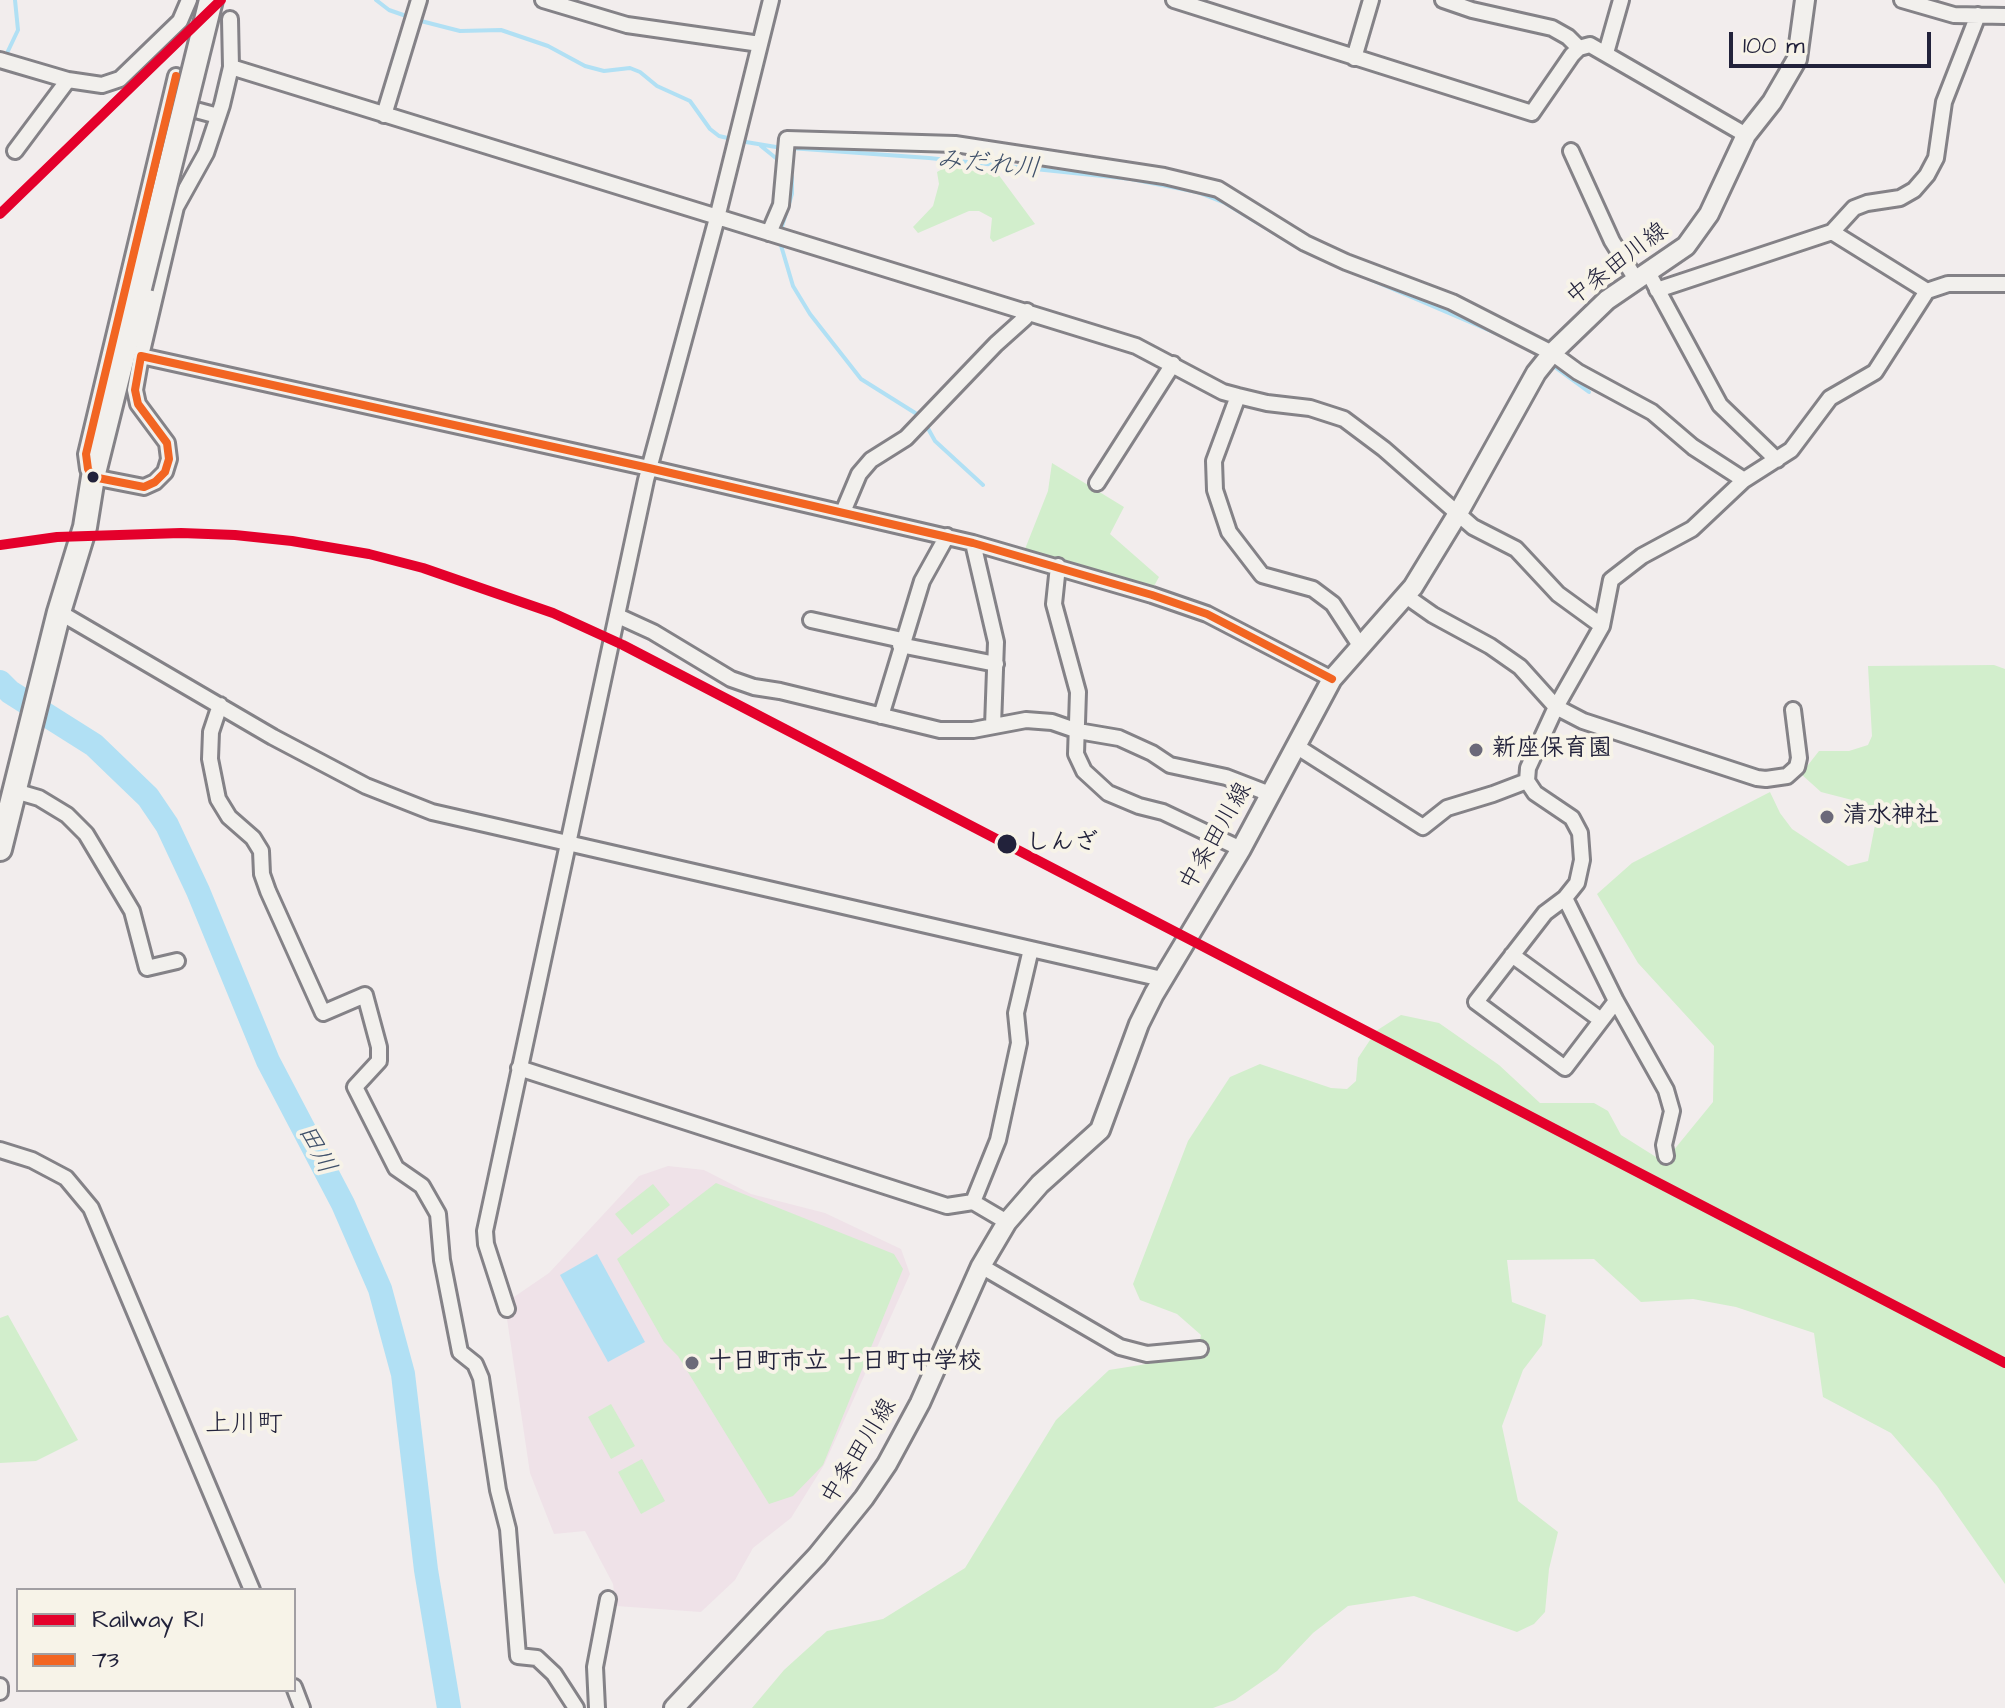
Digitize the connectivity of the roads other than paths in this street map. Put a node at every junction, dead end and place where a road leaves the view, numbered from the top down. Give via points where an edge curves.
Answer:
1 (189, 0) edge
2 (211, 0) edge
3 (419, 0) edge
4 (543, 0) edge
5 (771, 0) edge
6 (1174, 0) edge
7 (1371, 0) edge
8 (1443, 0) edge
9 (1621, 0) edge
10 (1805, 0) edge
11 (1902, 0) edge
12 (580, 6) edge
13 (1216, 6) edge
14 (1978, 15) junction
15 (2005, 16) edge
16 (230, 19) dead end
17 (760, 44) junction
18 (1579, 48) junction
19 (1606, 53) junction
20 (1354, 58) junction
21 (0, 60) edge
22 (231, 67) junction
23 (176, 76) dead end
24 (68, 80) junction
25 (169, 103) junction
26 (384, 115) junction
27 (218, 116) junction
28 (1746, 135) junction
29 (15, 151) dead end
30 (1571, 151) dead end
31 (717, 218) junction
32 (1832, 232) junction
33 (769, 233) junction
34 (1648, 282) junction
35 (2005, 284) edge
36 (1927, 291) junction
37 (1027, 311) junction
38 (1552, 353) junction
39 (141, 356) junction
40 (1173, 364) junction
41 (1238, 396) junction
42 (1777, 460) junction
43 (649, 468) junction
44 (93, 477) junction
45 (1744, 480) junction
46 (1097, 483) dead end
47 (843, 512) junction
48 (1457, 515) junction
49 (947, 536) junction
50 (973, 543) junction
51 (1058, 566) junction
52 (1406, 596) junction
53 (59, 612) junction
54 (618, 616) junction
55 (811, 620) dead end
56 (1602, 626) junction
57 (901, 642) junction
58 (1361, 647) junction
59 (996, 664) junction
60 (1332, 679) junction
61 (220, 705) junction
62 (1556, 707) junction
63 (1793, 710) dead end
64 (881, 716) junction
65 (993, 726) junction
66 (1078, 731) junction
67 (1296, 746) junction
68 (1527, 781) junction
69 (15, 791) junction
70 (1270, 794) junction
71 (567, 844) junction
72 (0, 849) edge
73 (1241, 849) junction
74 (1565, 898) junction
75 (1031, 949) junction
76 (1512, 955) junction
77 (177, 961) dead end
78 (1162, 979) junction
79 (1616, 1001) junction
80 (1601, 1020) junction
81 (519, 1068) junction
82 (0, 1150) edge
83 (1666, 1156) dead end
84 (973, 1202) junction
85 (1007, 1222) junction
86 (981, 1266) junction
87 (507, 1309) dead end
88 (1200, 1349) dead end
89 (251, 1588) edge
90 (608, 1599) dead end
91 (0, 1686) edge
92 (0, 1692) edge
93 (576, 1708) edge
94 (597, 1708) edge
95 (674, 1708) edge

1 - 24 street via 180,21 120,79 102,85
2 - 44 highway, bridge
3 - 26 street
4 - 12 street
5 - 17 street
6 - 13 street
7 - 20 street
8 - 18 street via 1552,28
9 - 19 street
10 - 28 main road, 中条田川線 via 1797,59
11 - 14 street via 1954,15
12 - 17 street via 627,25
13 - 20 street
14 - 15 street
14 - 32 street via 1944,102 1936,158 1927,175 1900,198 1854,208
16 - 22 street
17 - 31 street
18 - 19 street via 1590,45
18 - 20 street via 1532,113
19 - 28 street
21 - 24 street
22 - 26 street
22 - 27 street
23 - 25 street
24 - 29 street
25 - 27 street
25 - 44 street via 86,454
26 - 31 street
27 - 39 street via 206,153 176,207
28 - 34 main road, 中条田川線 via 1709,214 1686,246
30 - 34 street via 1612,241
31 - 33 street
31 - 43 street
32 - 34 street
32 - 36 street
33 - 37 street
33 - 38 street via 781,205 787,139 955,144 1015,153 1218,189 1305,243 1452,302
34 - 38 main road, 中条田川線 via 1607,300
34 - 42 street via 1720,405
35 - 36 street via 1948,284
36 - 42 street via 1875,372 1830,398 1791,450
37 - 40 street via 1136,346
37 - 47 street via 906,438 871,460
38 - 45 street via 1652,412
38 - 48 main road, 中条田川線
39 - 43 street
39 - 44 street via 135,390 144,414 167,443 165,472 144,487
40 - 41 street
40 - 46 street
41 - 48 street via 1344,419
41 - 58 street via 1214,461 1215,490 1229,532 1262,575 1313,589 1333,604
42 - 45 street
43 - 47 street
43 - 54 street
44 - 53 highway via 85,527
45 - 56 street via 1692,529 1611,580
47 - 49 street
48 - 52 main road, 中条田川線
48 - 56 street via 1516,549 1558,594
49 - 50 street
49 - 57 street via 922,581
50 - 51 street
50 - 59 street via 996,642
51 - 60 street via 1207,614
51 - 66 street via 1054,604 1078,692
52 - 58 main road, 中条田川線
52 - 62 street via 1520,667
53 - 61 street
53 - 69 highway
54 - 64 street via 731,679
54 - 71 street
55 - 57 street
56 - 62 street
57 - 59 street
57 - 64 street
58 - 60 main road, 中条田川線
59 - 65 street
60 - 67 main road, 中条田川線
61 - 71 street via 366,786 419,807
61 - 93 street via 210,759 218,799 261,851 268,891 323,1013 365,995 379,1061 355,1087 396,1168 422,1186 438,1214 460,1352 475,1364 481,1378 508,1529 518,1656 537,1658
62 - 63 street via 1583,721 1766,779 1787,776 1797,767
62 - 68 street
64 - 65 street via 940,730
65 - 66 street via 1026,720
66 - 70 street via 1119,738 1170,765 1226,777
66 - 73 street via 1080,763 1108,793
67 - 68 street via 1423,827 1447,808
67 - 70 main road, 中条田川線
68 - 74 street via 1535,793 1572,818 1580,833 1577,883
69 - 72 highway
69 - 77 street via 39,798 86,834 132,911 147,968
70 - 73 main road, 中条田川線
71 - 75 street
71 - 81 street
73 - 78 main road, 中条田川線
74 - 76 street via 1545,913
74 - 79 street
75 - 78 street
75 - 84 street via 1016,1013 1019,1043 1001,1126
76 - 80 street
76 - 80 street via 1476,1002 1565,1068
78 - 85 main road, 中条田川線 via 1139,1024 1100,1130
79 - 80 street
79 - 83 street via 1666,1090 1672,1111
81 - 84 street via 947,1206
81 - 87 street via 485,1231
82 - 89 street via 66,1178 91,1208
84 - 85 street
85 - 86 main road, 中条田川線
86 - 88 street via 1120,1347 1147,1354
86 - 95 main road, 中条田川線 via 920,1403 864,1498 817,1556
90 - 94 street via 595,1667
91 - 92 street

